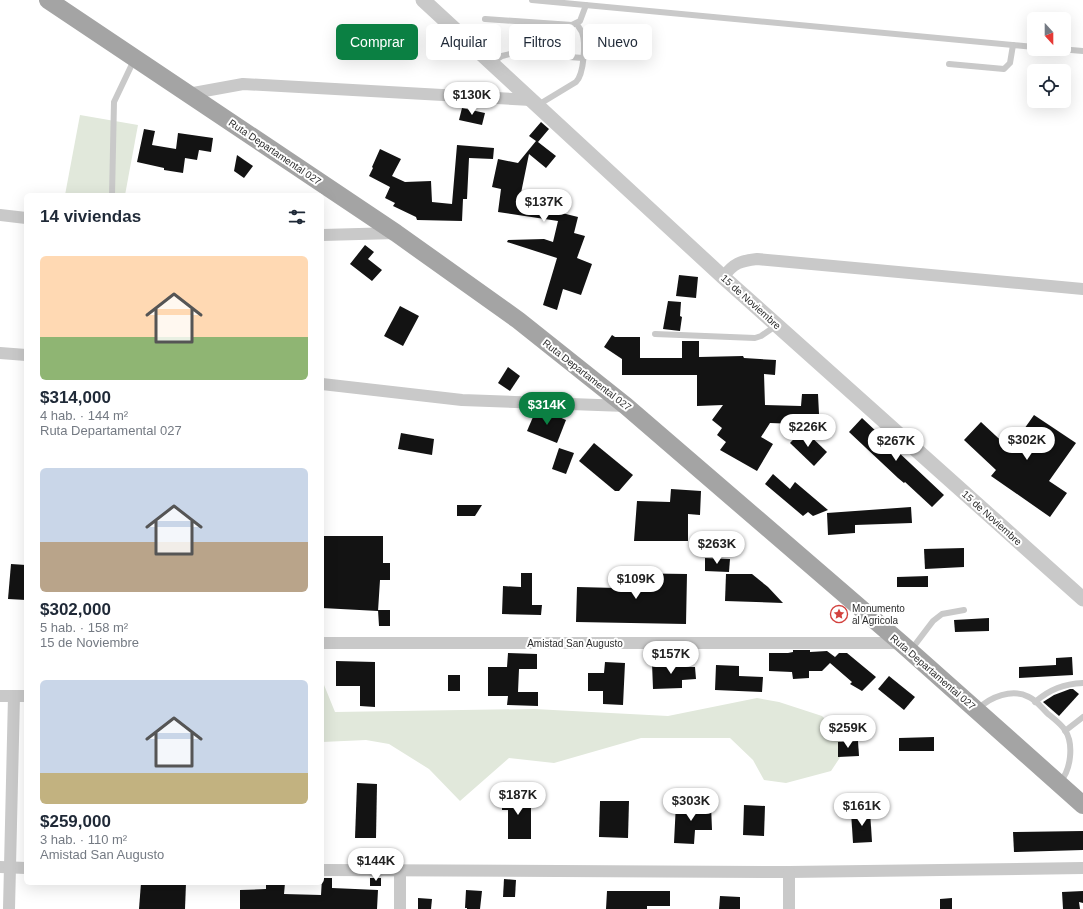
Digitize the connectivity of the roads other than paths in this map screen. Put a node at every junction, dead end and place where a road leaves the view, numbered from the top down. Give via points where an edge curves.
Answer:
1 (48, 0) edge
2 (532, 0) edge
3 (428, 2) edge
4 (586, 5) junction
5 (485, 20) dead end
6 (577, 24) junction
7 (583, 37) edge
8 (1013, 45) junction
9 (1027, 46) edge
10 (1071, 50) edge
11 (1083, 51) edge
12 (135, 58) junction
13 (583, 58) joint
14 (491, 63) junction
15 (949, 64) dead end
16 (188, 94) junction
17 (534, 103) junction
18 (112, 193) edge
19 (0, 215) edge
20 (24, 218) edge
21 (396, 233) junction
22 (324, 235) edge
23 (723, 277) junction
24 (1083, 289) edge
25 (777, 325) junction
26 (655, 334) dead end
27 (0, 353) edge
28 (24, 355) edge
29 (324, 384) edge
30 (626, 406) junction
31 (1083, 599) edge
32 (964, 610) dead end
33 (324, 643) edge
34 (905, 647) junction
35 (1083, 683) edge
36 (0, 696) edge
37 (14, 696) junction
38 (24, 696) edge
39 (1035, 702) junction
40 (976, 710) junction
41 (1083, 717) edge
42 (1065, 731) junction
43 (1058, 783) junction
44 (1083, 805) edge
45 (4, 867) edge
46 (24, 868) edge
47 (1083, 868) edge
48 (324, 870) edge
49 (400, 870) junction
50 (789, 872) junction
51 (8, 909) edge
52 (400, 909) edge
53 (788, 909) edge

1 - 12 main road, Ruta Departamental 027
2 - 4 lane
3 - 14 street, 15 de Noviembre
4 - 6 lane
4 - 8 lane
5 - 6 lane
6 - 7 lane
8 - 9 lane
8 - 15 lane via 1010,63 1004,69
10 - 11 lane
12 - 16 main road, Ruta Departamental 027
12 - 18 lane via 114,102
13 - 14 lane via 514,53 502,56
13 - 17 lane via 581,73 576,82
14 - 17 street, 15 de Noviembre
16 - 17 street via 243,84
16 - 21 main road, Ruta Departamental 027
17 - 23 street, 15 de Noviembre
19 - 20 street
21 - 22 street
21 - 30 main road, Ruta Departamental 027 via 518,320
23 - 24 street via 731,267 746,260 757,259
23 - 25 street, 15 de Noviembre
25 - 26 lane via 755,338
25 - 31 street, 15 de Noviembre
27 - 28 street
29 - 30 street via 462,400
30 - 34 main road, Ruta Departamental 027
32 - 34 lane via 942,614
33 - 34 street, Amistad San Augusto
34 - 40 main road, Ruta Departamental 027
35 - 39 lane via 1059,687 1044,694
36 - 37 street
37 - 38 street
37 - 45 street
39 - 40 lane via 1024,694 1010,694 993,698
39 - 42 lane
40 - 43 main road, Ruta Departamental 027
41 - 42 lane
42 - 43 lane via 1070,745 1069,763 1064,777
43 - 44 main road, Ruta Departamental 027
45 - 46 street
45 - 51 street
47 - 50 street
48 - 49 street
49 - 50 street
49 - 52 street
50 - 53 street

